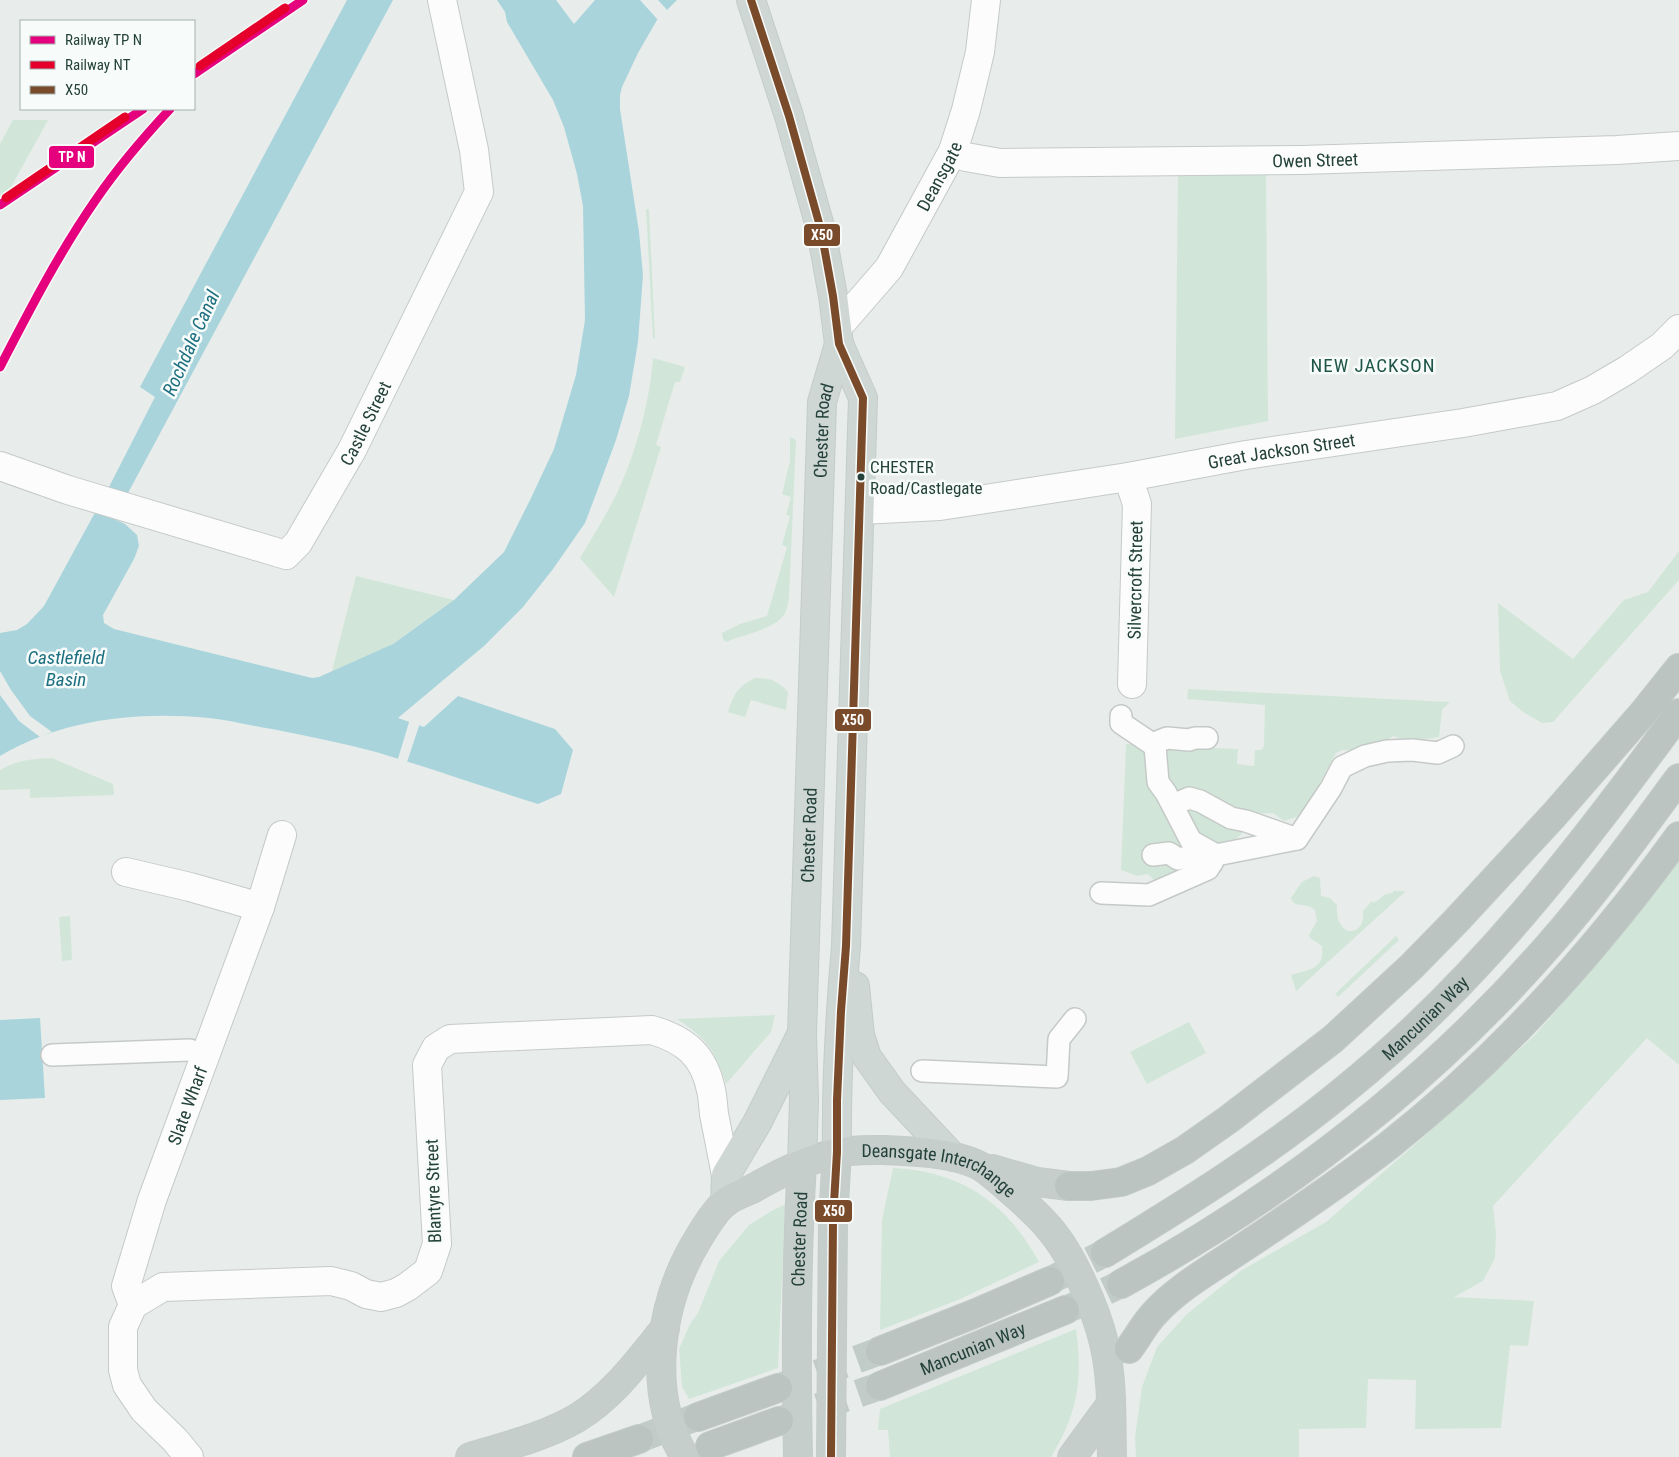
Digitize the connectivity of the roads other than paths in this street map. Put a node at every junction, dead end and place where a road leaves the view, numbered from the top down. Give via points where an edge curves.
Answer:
1 (442, 0) edge
2 (751, 0) edge
3 (986, 0) edge
4 (1679, 146) edge
5 (953, 151) junction
6 (1679, 330) edge
7 (838, 336) junction
8 (0, 466) edge
9 (1128, 477) junction
10 (861, 510) junction
11 (1679, 668) edge
12 (1132, 684) dead end
13 (1679, 713) edge
14 (1121, 716) dead end
15 (1207, 738) dead end
16 (1152, 744) junction
17 (1453, 746) dead end
18 (1679, 778) edge
19 (1173, 805) junction
20 (282, 835) dead end
21 (1679, 836) edge
22 (1296, 839) junction
23 (1153, 855) dead end
24 (1214, 859) junction
25 (126, 872) dead end
26 (1101, 893) dead end
27 (260, 907) junction
28 (846, 946) junction
29 (1075, 1019) dead end
30 (802, 1033) junction
31 (190, 1050) dead end
32 (52, 1055) dead end
33 (922, 1071) dead end
34 (838, 1152) junction
35 (953, 1157) junction
36 (802, 1164) junction
37 (979, 1165) junction
38 (726, 1175) junction
39 (725, 1203) junction
40 (1105, 1253) tunnel mouth
41 (1050, 1281) tunnel mouth
42 (1121, 1284) tunnel mouth
43 (133, 1305) junction
44 (1066, 1310) tunnel mouth
45 (665, 1328) junction
46 (880, 1351) tunnel mouth
47 (880, 1386) tunnel mouth
48 (778, 1388) tunnel mouth
49 (1110, 1397) junction
50 (698, 1417) tunnel mouth
51 (778, 1421) tunnel mouth
52 (639, 1438) tunnel mouth
53 (710, 1446) dead end
54 (189, 1457) edge
55 (470, 1457) edge
56 (587, 1457) edge
57 (685, 1457) edge
58 (798, 1457) edge
59 (832, 1457) edge
60 (1072, 1457) edge
61 (1112, 1457) edge

1 - 8 street, Castle Street via 474,150 479,192 352,450 298,543 286,555 68,490
2 - 7 main road via 789,116 821,230
3 - 5 street, Deansgate via 980,52
4 - 5 street, Owen Street via 1302,160 1009,163 980,161
5 - 7 street, Deansgate via 889,268
6 - 9 street, Great Jackson Street via 1627,370 1556,406
7 - 10 main road, Chester Road via 863,398
7 - 30 main road, Chester Road via 822,402
9 - 10 street, Great Jackson Street via 940,506
9 - 12 street, Silvercroft Street via 1136,504
10 - 28 main road, Chester Road
11 - 37 highway via 1554,815 1411,967 1333,1039 1229,1119 1185,1150 1121,1182 1069,1186 1037,1182
13 - 40 highway, Mancunian Way via 1538,898 1420,1023 1345,1090 1264,1151 1185,1205
14 - 16 street via 1121,722
15 - 16 street via 1167,738
16 - 19 street via 1155,746 1158,782
17 - 22 street via 1438,753 1387,751 1365,756 1342,767
18 - 42 highway via 1550,945 1427,1069 1351,1133 1256,1203
19 - 22 street via 1189,798 1200,801 1231,818
19 - 24 street via 1191,841
20 - 27 street, Slate Wharf
21 - 49 highway via 1582,960 1493,1055 1446,1098 1328,1192 1178,1292 1153,1315 1129,1349
22 - 24 street
23 - 24 street via 1169,853 1178,859
24 - 26 street via 1208,869 1149,895
25 - 27 street
27 - 43 street, Slate Wharf via 152,1200 126,1286
28 - 34 main road, Chester Road via 838,1084
28 - 35 main road via 856,992 860,1035 867,1057 892,1092
29 - 33 street via 1059,1039 1057,1077
30 - 36 main road, Chester Road
30 - 38 main road via 757,1123
31 - 32 street
34 - 35 highway, Deansgate Interchange via 874,1150
34 - 36 highway, Deansgate Interchange
34 - 59 highway, Chester Road via 833,1220
35 - 37 highway, Deansgate Interchange
36 - 39 highway, Deansgate Interchange
36 - 58 highway, Chester Road via 796,1357
37 - 49 highway, Deansgate Interchange via 1035,1213 1062,1246 1098,1320
38 - 39 main road
38 - 43 street, Blantyre Street via 711,1089 704,1069 685,1044 669,1035 652,1030 450,1040 436,1048 427,1065 437,1244 428,1271 407,1287 381,1297 331,1281 163,1287
39 - 45 highway, Deansgate Interchange via 706,1226 686,1260 670,1302
41 - 46 highway, Mancunian Way
43 - 54 street via 123,1326 123,1370 127,1385 144,1410
44 - 47 highway, Mancunian Way
45 - 55 highway via 604,1398 578,1417 549,1432
45 - 57 highway, Deansgate Interchange via 662,1369 665,1404 670,1427
48 - 50 highway
49 - 60 highway
49 - 61 highway, Deansgate Interchange
51 - 53 highway
52 - 56 highway

